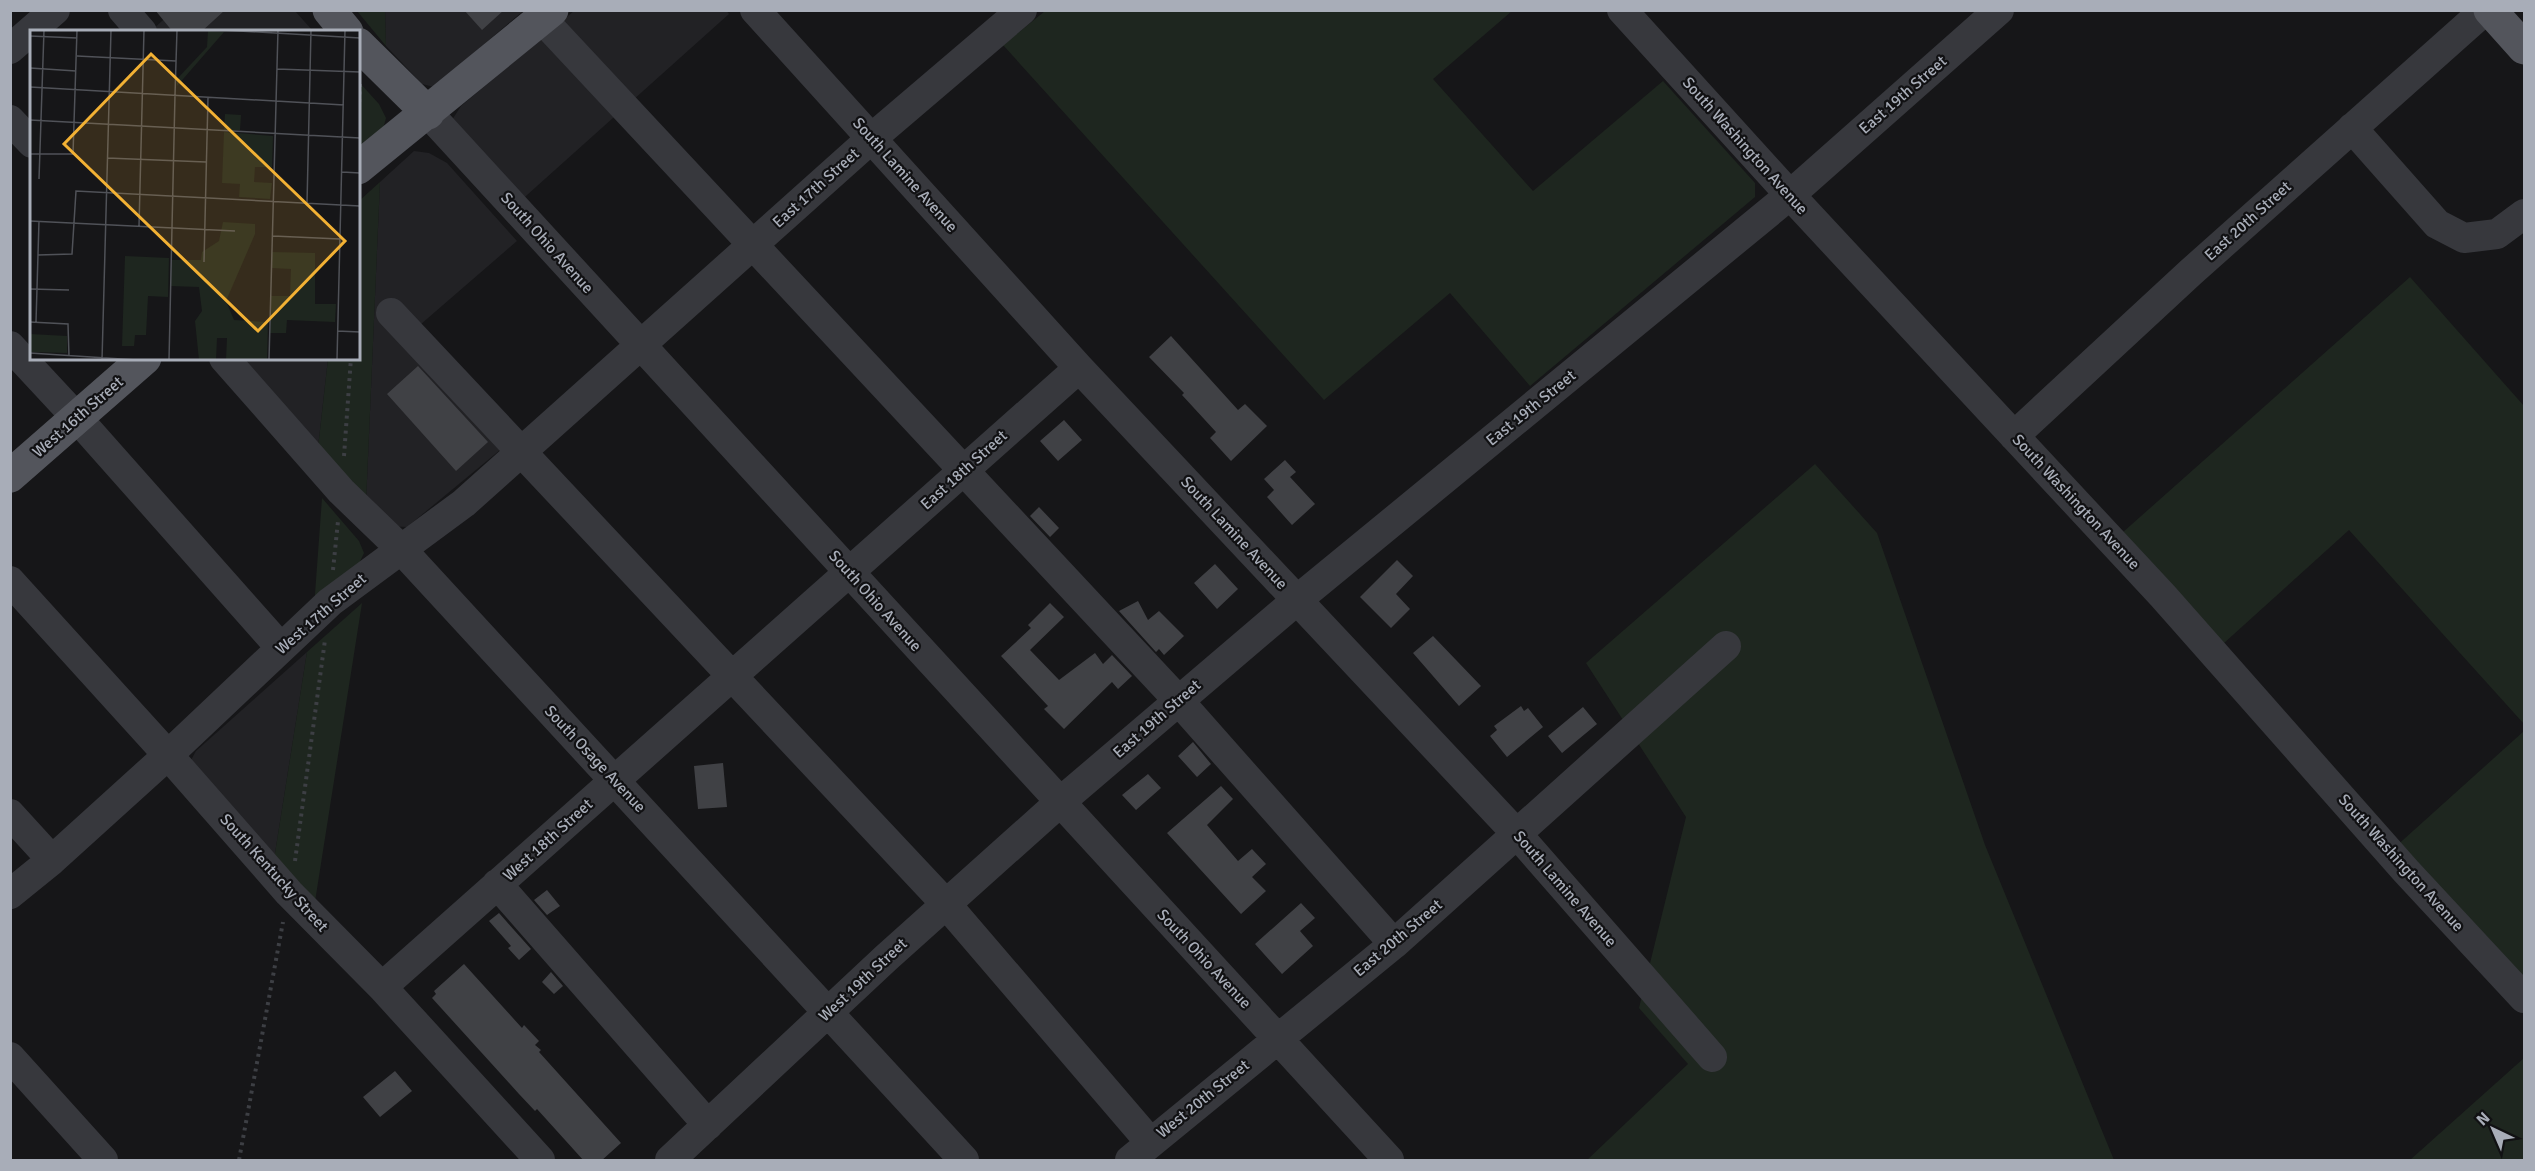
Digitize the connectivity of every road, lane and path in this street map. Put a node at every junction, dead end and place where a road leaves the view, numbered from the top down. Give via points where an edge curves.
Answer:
1 (55, 10) edge
2 (123, 10) edge
3 (329, 10) edge
4 (755, 10) edge
5 (1022, 10) edge
6 (1622, 10) edge
7 (1999, 10) edge
8 (2485, 10) edge
9 (2490, 10) edge
10 (547, 15) edge
11 (32, 30) edge
12 (140, 30) edge
13 (345, 30) edge
14 (30, 32) edge
15 (360, 46) edge
16 (2524, 48) edge
17 (10, 49) edge
18 (428, 113) junction
19 (10, 120) edge
20 (2352, 128) junction
21 (872, 138) junction
22 (30, 141) edge
23 (360, 166) edge
24 (1790, 195) junction
25 (2524, 214) edge
26 (753, 244) junction
27 (391, 313) dead end
28 (640, 345) junction
29 (10, 346) edge
30 (144, 360) edge
31 (226, 360) edge
32 (351, 360) edge
33 (1079, 368) junction
34 (77, 418) junction
35 (2014, 436) junction
36 (521, 451) junction
37 (964, 470) junction
38 (10, 476) edge
39 (341, 491) junction
40 (400, 548) junction
41 (849, 572) junction
42 (10, 581) edge
43 (1297, 600) junction
44 (330, 602) junction
45 (1726, 646) dead end
46 (281, 648) junction
47 (732, 676) junction
48 (1178, 700) junction
49 (168, 755) junction
50 (615, 780) junction
51 (1059, 802) junction
52 (10, 814) edge
53 (1517, 834) junction
54 (52, 860) junction
55 (497, 884) junction
56 (289, 893) junction
57 (10, 894) edge
58 (946, 904) junction
59 (1394, 944) junction
60 (382, 987) junction
61 (2524, 998) edge
62 (828, 1012) junction
63 (1277, 1039) junction
64 (10, 1057) edge
65 (1712, 1057) dead end
66 (708, 1125) junction
67 (1140, 1151) edge
68 (99, 1155) edge
69 (238, 1161) edge
70 (540, 1161) edge
71 (670, 1161) edge
72 (964, 1161) edge
73 (1389, 1161) edge

1 - 11 street
2 - 12 street
3 - 13 main road
4 - 21 street, South Lamine Avenue
5 - 21 street, East 17th Street
6 - 24 street, South Washington Avenue
7 - 24 street, East 19th Street
8 - 20 street, East 20th Street
9 - 16 main road
10 - 18 main road
10 - 26 street
14 - 17 street
15 - 18 main road, South Ohio Avenue
18 - 23 main road
18 - 28 street, South Ohio Avenue
19 - 22 street
20 - 25 street via 2437,224 2464,238 2497,234
20 - 35 street, East 20th Street
21 - 26 street, East 17th Street
21 - 33 street, South Lamine Avenue
24 - 35 street, South Washington Avenue
24 - 43 street, East 19th Street
26 - 28 street, East 17th Street
26 - 37 street
27 - 36 street
28 - 36 street, West 17th Street
28 - 41 street, South Ohio Avenue
29 - 34 street
30 - 34 main road, West 16th Street
31 - 39 street, South Osage Avenue
32 - 39 path
33 - 37 street, East 18th Street
33 - 43 street, South Lamine Avenue
34 - 38 main road, West 16th Street
34 - 46 street
35 - 61 street, South Washington Avenue
36 - 40 street, West 17th Street via 464,503
36 - 47 street
37 - 41 street, East 18th Street
37 - 48 street
39 - 40 street, South Osage Avenue
39 - 44 path
40 - 44 street, West 17th Street
40 - 50 street, South Osage Avenue
41 - 47 street, West 18th Street
41 - 51 street, South Ohio Avenue
42 - 49 street, South Kentucky Street
43 - 48 street, East 19th Street
43 - 53 street, South Lamine Avenue
44 - 46 street, West 17th Street
44 - 56 path
45 - 53 street, East 20th Street
46 - 49 street, West 17th Street
47 - 50 street, West 18th Street
47 - 58 street
48 - 51 street, East 19th Street
48 - 59 street
49 - 54 street, West 17th Street
49 - 56 street, South Kentucky Street
50 - 55 street, West 18th Street
50 - 62 street, South Osage Avenue
51 - 58 street, West 19th Street
51 - 63 street, South Ohio Avenue
52 - 54 street
53 - 59 street, East 20th Street
53 - 65 street, South Lamine Avenue
54 - 57 street, West 17th Street
55 - 60 street, West 18th Street
55 - 66 street
56 - 60 street, South Kentucky Street
56 - 69 path
58 - 62 street, West 19th Street
58 - 67 street
59 - 63 street, East 20th Street
60 - 70 street, South Kentucky Street
62 - 66 street, West 19th Street
62 - 72 street, South Osage Avenue
63 - 67 street, West 20th Street
63 - 73 street, South Ohio Avenue
64 - 68 street
66 - 71 street, West 19th Street

